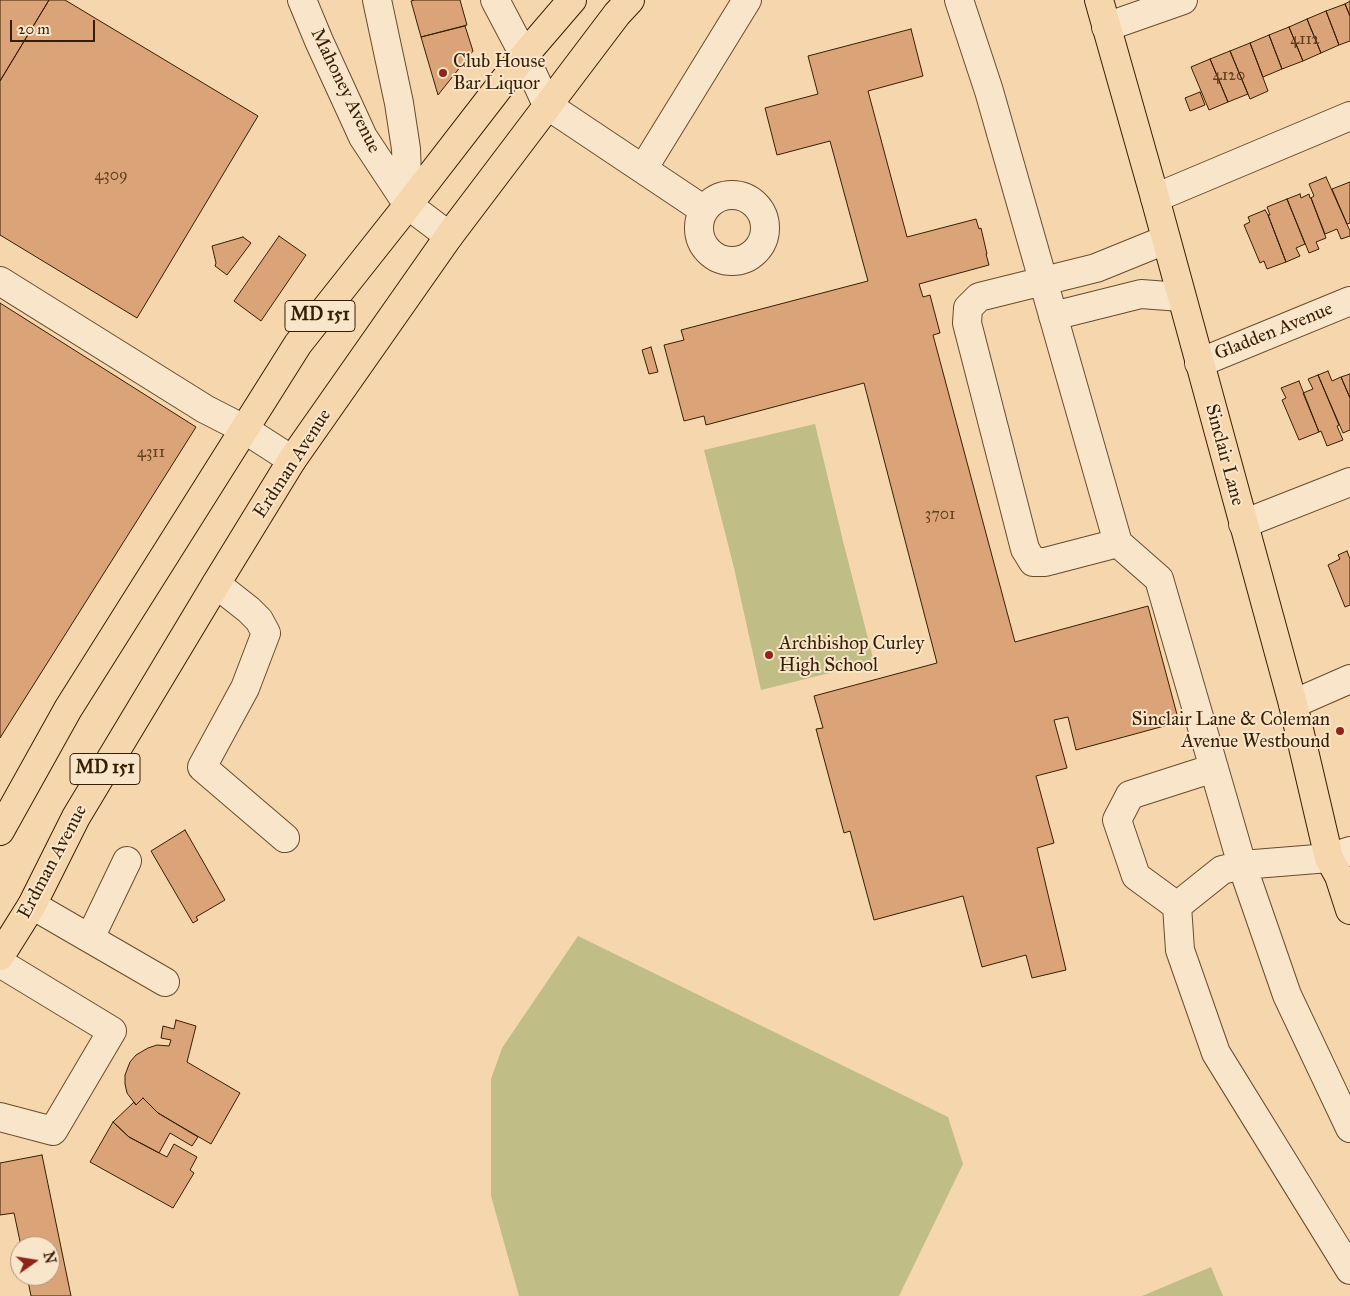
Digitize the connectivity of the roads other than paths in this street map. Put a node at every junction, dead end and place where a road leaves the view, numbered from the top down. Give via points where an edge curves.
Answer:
1 (302, 0) edge
2 (377, 0) edge
3 (495, 0) edge
4 (572, 0) edge
5 (630, 0) edge
6 (747, 0) edge
7 (959, 0) edge
8 (1099, 0) edge
9 (1183, 0) edge
10 (1106, 27) junction
11 (524, 56) junction
12 (547, 106) junction
13 (1350, 116) edge
14 (643, 169) junction
15 (1154, 198) junction
16 (408, 205) junction
17 (704, 210) dead end
18 (448, 236) junction
19 (1165, 240) junction
20 (0, 280) edge
21 (1043, 280) junction
22 (1181, 297) junction
23 (1350, 301) edge
24 (1053, 316) junction
25 (1199, 362) junction
26 (244, 429) junction
27 (292, 460) junction
28 (1350, 482) edge
29 (1243, 524) junction
30 (1118, 543) junction
31 (216, 584) junction
32 (1350, 679) edge
33 (1293, 704) junction
34 (1214, 768) junction
35 (0, 831) edge
36 (285, 838) dead end
37 (1340, 854) edge
38 (127, 860) dead end
39 (1232, 867) junction
40 (32, 905) junction
41 (1177, 906) junction
42 (1350, 910) edge
43 (90, 938) junction
44 (0, 956) edge
45 (0, 963) edge
46 (165, 982) dead end
47 (0, 1117) edge
48 (1350, 1128) edge
49 (1350, 1270) edge

1 - 16 street, Mahoney Avenue via 363,137
2 - 16 street via 406,149
3 - 11 street
4 - 11 main road, MD 151
5 - 12 main road, Erdman Avenue / MD 151
6 - 14 street
7 - 21 street via 990,91
8 - 10 main road, Sinclair Lane
9 - 10 street
10 - 15 main road, Sinclair Lane
11 - 12 street
11 - 16 main road, MD 151
12 - 14 street
12 - 18 main road, Erdman Avenue / MD 151
13 - 15 street
14 - 17 street
15 - 19 main road, Sinclair Lane
16 - 18 street, Mahoney Avenue
16 - 26 main road, MD 151 via 298,344
18 - 27 main road, Erdman Avenue / MD 151
19 - 21 street via 1096,268
19 - 22 main road, Sinclair Lane
20 - 26 street via 205,409
21 - 24 street
21 - 30 street via 979,297 968,308 967,323 1025,549 1033,562 1045,562
22 - 24 street via 1141,294
22 - 25 main road, Sinclair Lane
23 - 25 street, Gladden Avenue
24 - 30 street
25 - 29 main road, Sinclair Lane
26 - 27 street
26 - 35 main road, MD 151 via 68,709
27 - 31 main road, Erdman Avenue / MD 151
28 - 29 street
29 - 33 main road, Sinclair Lane
30 - 34 street via 1159,579
31 - 36 street via 249,610 266,634 245,688 202,767
31 - 40 main road, Erdman Avenue / MD 151 via 76,817
32 - 33 street
33 - 37 main road, Sinclair Lane
34 - 39 street
34 - 41 street via 1130,795 1117,820 1136,876
37 - 39 street
37 - 42 main road, Sinclair Lane via 1339,876
38 - 43 street
39 - 41 street
39 - 48 street via 1287,995
40 - 43 street
40 - 44 main road, Erdman Avenue / MD 151
41 - 49 street via 1180,950 1216,1053
43 - 46 street
45 - 47 street via 112,1031 53,1131

